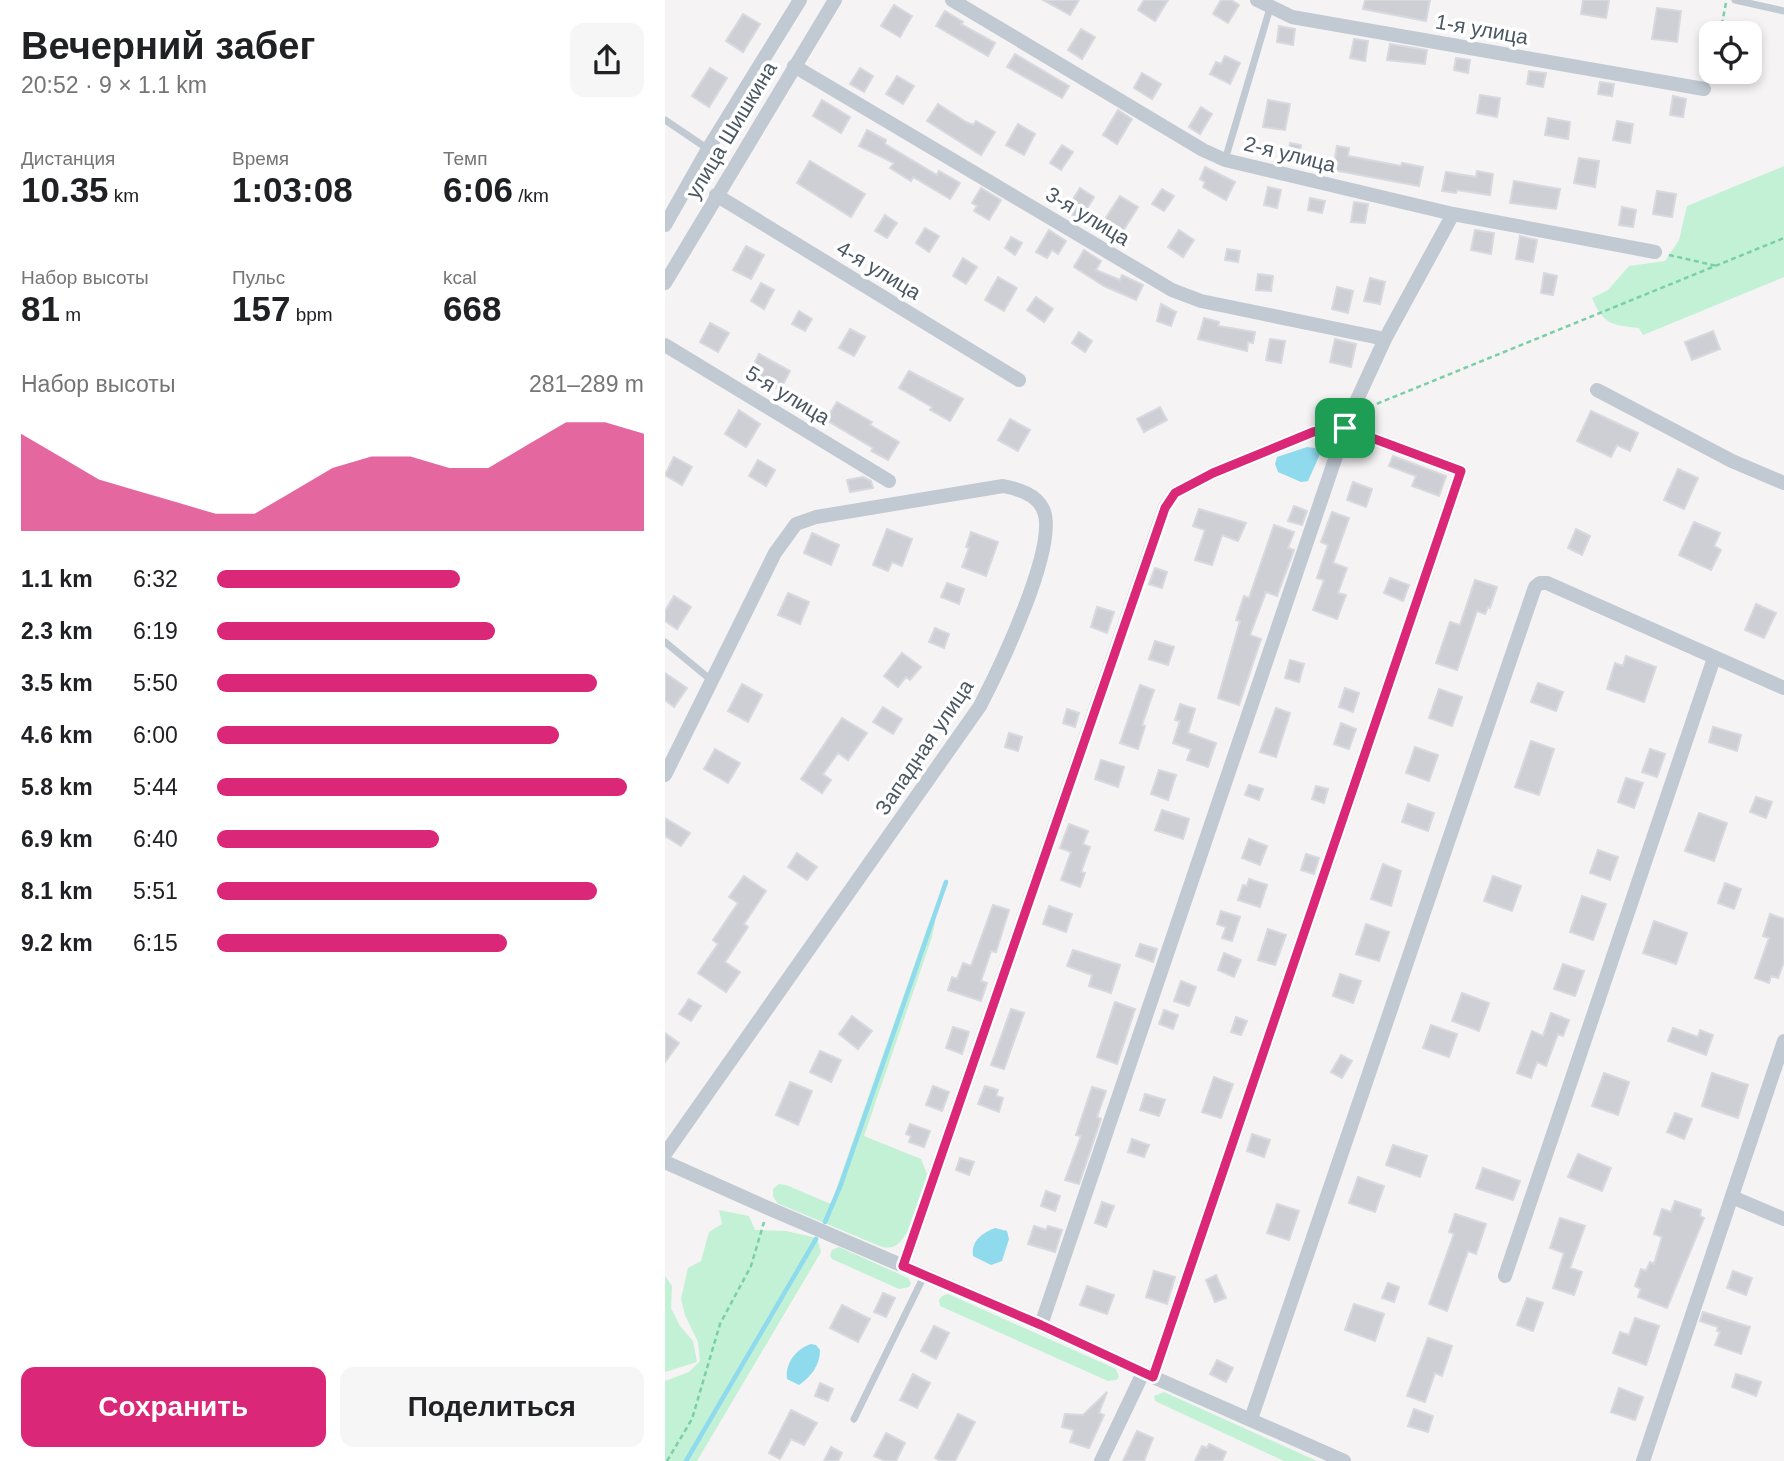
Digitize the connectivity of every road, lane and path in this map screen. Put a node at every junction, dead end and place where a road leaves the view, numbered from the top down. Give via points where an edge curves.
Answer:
1 (800, 0) edge
2 (835, 0) edge
3 (952, 0) edge
4 (1727, 0) edge
5 (1735, 0) edge
6 (1264, 4) edge
7 (1784, 11) edge
8 (1723, 21) edge
9 (794, 66) junction
10 (1704, 89) dead end
11 (665, 120) edge
12 (708, 149) junction
13 (1225, 160) junction
14 (716, 195) junction
15 (1453, 214) junction
16 (665, 225) edge
17 (1784, 238) edge
18 (1655, 252) joint
19 (1717, 266) junction
20 (665, 283) edge
21 (1385, 339) junction
22 (665, 345) edge
23 (1019, 380) dead end
24 (1597, 390) dead end
25 (1347, 421) junction
26 (889, 481) dead end
27 (1784, 483) edge
28 (665, 642) edge
29 (1714, 658) junction
30 (711, 680) junction
31 (1784, 688) edge
32 (665, 775) edge
33 (1784, 1041) edge
34 (665, 1153) edge
35 (665, 1162) edge
36 (1732, 1196) junction
37 (768, 1208) junction
38 (1784, 1219) edge
39 (903, 1266) junction
40 (924, 1276) junction
41 (1505, 1276) dead end
42 (1041, 1325) junction
43 (1148, 1375) junction
44 (854, 1419) dead end
45 (1251, 1419) junction
46 (667, 1461) edge
47 (1099, 1461) edge
48 (1344, 1461) edge
49 (1643, 1461) edge

1 - 12 street
2 - 9 street, улица Шишкина
3 - 13 street, 2-я улица
4 - 8 path
5 - 7 lane
6 - 10 street, 1-я улица via 1292,17
6 - 13 lane
9 - 14 street, улица Шишкина
9 - 21 street, 3-я улица via 1172,290 1201,301
11 - 12 lane
12 - 16 street
13 - 15 street, 2-я улица
14 - 20 street, улица Шишкина
14 - 23 street, 4-я улица
15 - 18 street, 2-я улица
15 - 21 street
17 - 19 path
18 - 19 path
19 - 25 path
21 - 25 street
22 - 26 street, 5-я улица
24 - 27 street
25 - 39 street via 1213,473 1175,493 1165,508
25 - 42 street
25 - 43 street via 1461,471
28 - 30 lane
29 - 31 street
29 - 41 street
29 - 45 street via 1547,583 1535,587
30 - 32 street, Западная улица
30 - 34 street, Западная улица via 775,553 796,524 1003,486 1033,497 1042,507 1046,538 1037,572 980,706
33 - 36 street
35 - 37 street
36 - 38 street
36 - 49 street
37 - 39 street
37 - 46 path via 751,1266 720,1324 692,1419
39 - 40 street
40 - 42 street
40 - 44 lane
42 - 43 street
43 - 45 street
43 - 47 street
45 - 48 street

